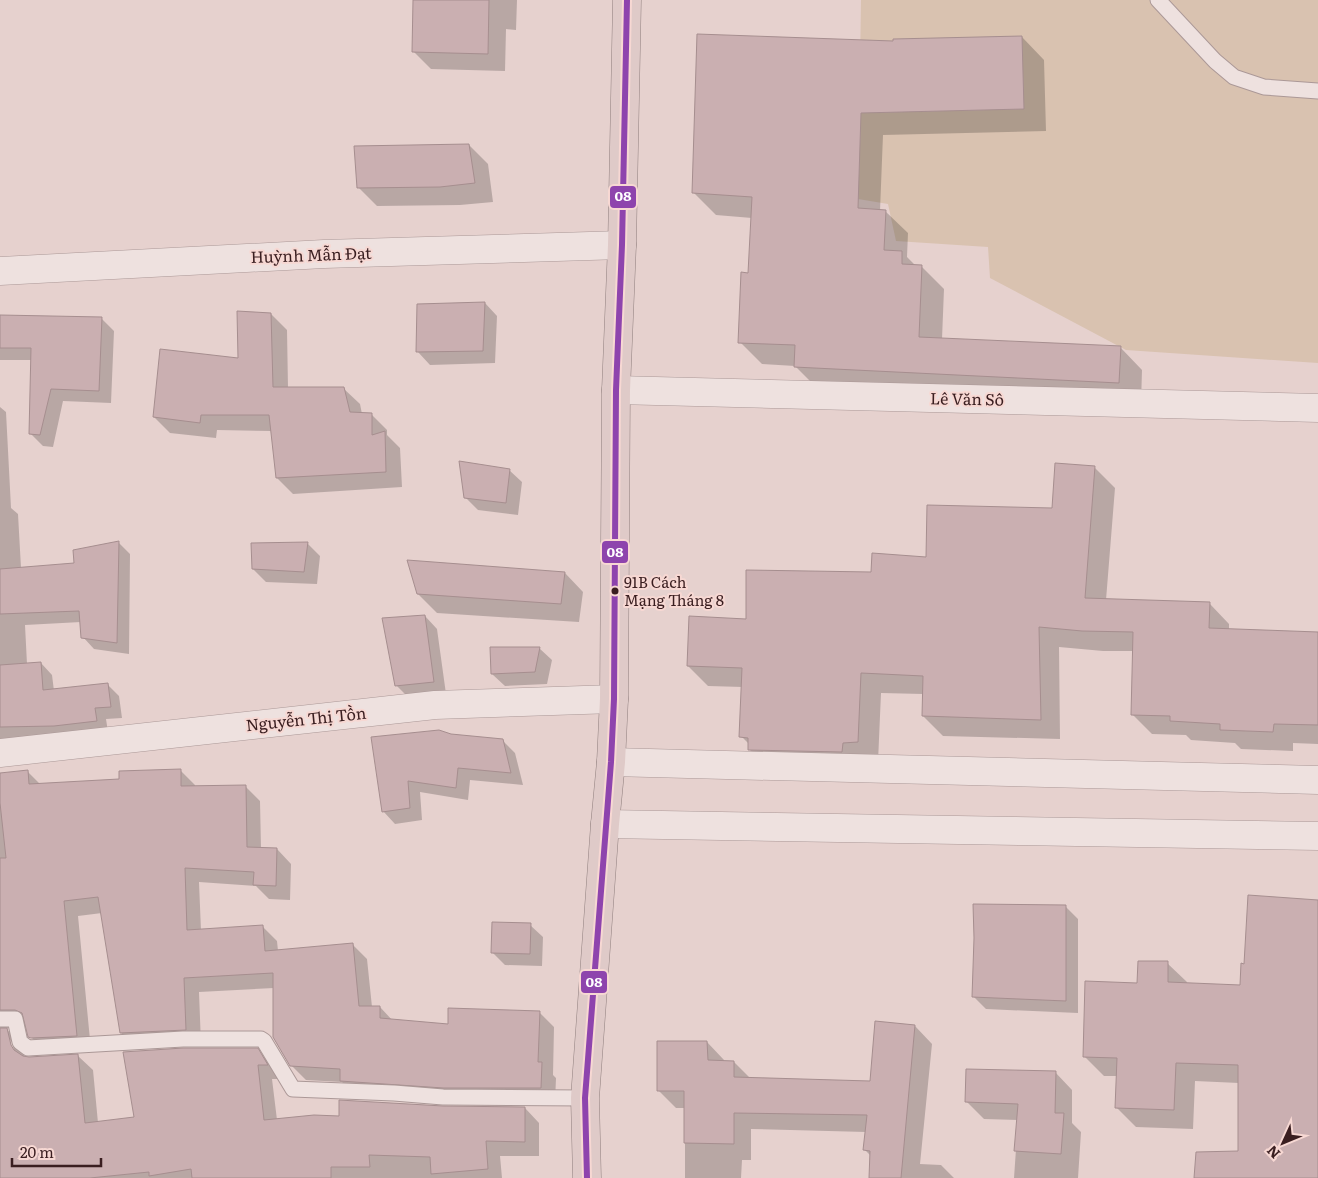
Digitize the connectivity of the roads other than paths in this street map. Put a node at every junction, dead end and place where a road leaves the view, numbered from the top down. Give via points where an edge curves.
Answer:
1 (627, 0) edge
2 (1158, 0) edge
3 (1318, 91) edge
4 (622, 245) junction
5 (0, 271) edge
6 (616, 390) junction
7 (1318, 408) edge
8 (614, 699) junction
9 (0, 753) edge
10 (611, 762) junction
11 (1318, 780) edge
12 (605, 824) junction
13 (1318, 836) edge
14 (0, 1019) edge
15 (585, 1098) junction
16 (587, 1178) edge

1 - 4 highway
2 - 3 lane via 1215,62 1234,77 1264,88
4 - 5 street, Huỳnh Mẫn Đạt via 324,254
4 - 6 highway
6 - 7 street, Lê Văn Sô
6 - 8 highway
8 - 9 street, Nguyễn Thị Tồn via 435,705
8 - 10 highway
10 - 11 street
10 - 12 highway
12 - 13 street
12 - 15 highway
14 - 15 lane via 14,1019 20,1042 28,1048 183,1039 260,1039 293,1089 444,1097
15 - 16 highway

